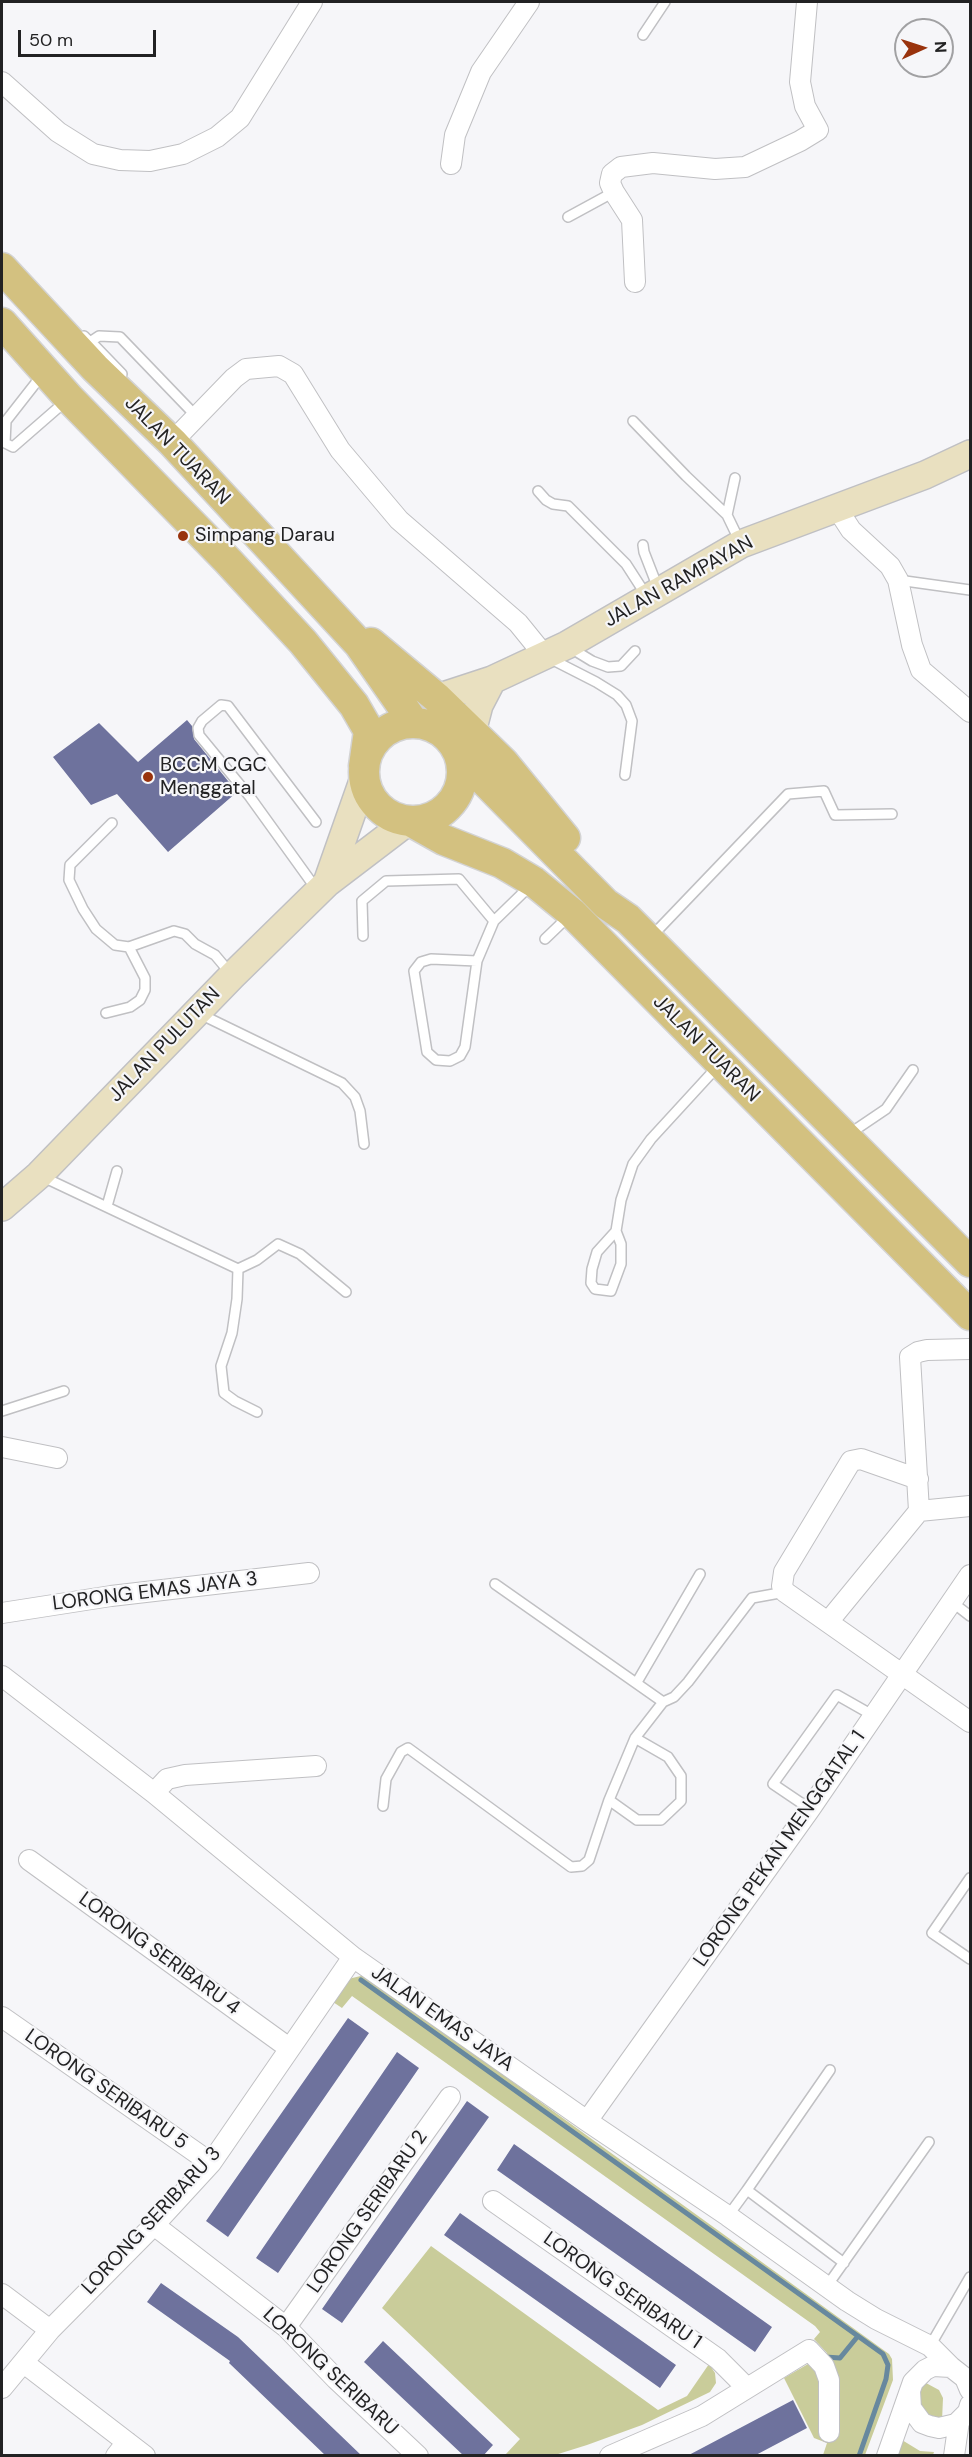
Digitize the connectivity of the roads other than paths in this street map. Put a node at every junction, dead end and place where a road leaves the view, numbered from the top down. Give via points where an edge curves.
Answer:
1 (312, 2) edge
2 (529, 2) edge
3 (665, 2) edge
4 (807, 2) edge
5 (643, 35) dead end
6 (2, 82) edge
7 (451, 164) dead end
8 (614, 192) junction
9 (568, 217) dead end
10 (2, 268) edge
11 (634, 282) dead end
12 (39, 307) junction
13 (2, 323) edge
14 (90, 342) junction
15 (45, 371) junction
16 (132, 383) dead end
17 (69, 398) junction
18 (196, 416) junction
19 (633, 421) dead end
20 (176, 433) junction
21 (970, 454) edge
22 (735, 478) dead end
23 (538, 491) dead end
24 (836, 507) junction
25 (727, 514) junction
26 (741, 544) junction
27 (643, 545) dead end
28 (898, 580) junction
29 (970, 590) edge
30 (653, 594) junction
31 (336, 620) junction
32 (556, 650) junction
33 (635, 651) dead end
34 (492, 680) junction
35 (436, 698) junction
36 (970, 712) edge
37 (414, 723) junction
38 (466, 744) junction
39 (364, 772) junction
40 (625, 775) dead end
41 (892, 814) dead end
42 (316, 822) dead end
43 (410, 822) junction
44 (112, 823) dead end
45 (534, 882) junction
46 (323, 888) junction
47 (572, 914) junction
48 (494, 921) junction
49 (638, 930) junction
50 (363, 936) dead end
51 (545, 939) dead end
52 (129, 947) junction
53 (477, 961) junction
54 (232, 975) junction
55 (106, 1013) dead end
56 (198, 1013) junction
57 (720, 1064) junction
58 (913, 1070) dead end
59 (844, 1137) junction
60 (364, 1144) dead end
61 (117, 1171) dead end
62 (39, 1175) junction
63 (107, 1206) junction
64 (2, 1207) edge
65 (883, 1229) junction
66 (616, 1231) junction
67 (964, 1256) edge
68 (238, 1269) junction
69 (970, 1285) edge
70 (346, 1292) dead end
71 (970, 1315) edge
72 (970, 1349) edge
73 (64, 1391) dead end
74 (2, 1411) edge
75 (257, 1412) dead end
76 (2, 1447) edge
77 (57, 1458) dead end
78 (918, 1479) junction
79 (970, 1506) edge
80 (919, 1511) junction
81 (309, 1573) dead end
82 (700, 1574) dead end
83 (970, 1575) edge
84 (495, 1584) dead end
85 (784, 1592) junction
86 (952, 1602) junction
87 (2, 1613) edge
88 (970, 1616) edge
89 (828, 1622) junction
90 (903, 1673) junction
91 (3, 1679) edge
92 (637, 1682) junction
93 (663, 1702) junction
94 (874, 1716) junction
95 (970, 1722) edge
96 (635, 1738) junction
97 (316, 1766) dead end
98 (154, 1793) junction
99 (609, 1800) junction
100 (383, 1806) dead end
101 (810, 1809) junction
102 (29, 1860) dead end
103 (970, 1878) edge
104 (353, 1957) junction
105 (970, 1959) edge
106 (2, 2017) edge
107 (289, 2048) junction
108 (830, 2070) dead end
109 (450, 2097) dead end
110 (587, 2121) junction
111 (929, 2142) dead end
112 (211, 2163) junction
113 (747, 2190) junction
114 (493, 2201) dead end
115 (728, 2216) junction
116 (154, 2225) junction
117 (844, 2263) junction
118 (970, 2277) edge
119 (827, 2286) junction
120 (2, 2294) edge
121 (286, 2327) junction
122 (50, 2330) junction
123 (903, 2333) junction
124 (930, 2346) junction
125 (24, 2363) junction
126 (964, 2380) edge
127 (914, 2383) junction
128 (746, 2387) junction
129 (2, 2388) edge
130 (966, 2415) edge
131 (829, 2432) dead end
132 (122, 2449) edge
133 (145, 2456) edge
134 (418, 2456) edge
135 (610, 2456) edge
136 (887, 2456) edge
137 (954, 2456) edge

1 - 6 street via 240,118 217,137 183,154 150,161 93,154 58,132
2 - 7 street via 481,72 455,135
3 - 5 lane
4 - 8 street via 800,82 805,106 818,130 745,167 715,169 653,163 621,167 612,174
8 - 9 lane
8 - 11 street via 632,220
10 - 12 main road, JALAN TUARAN
12 - 14 lane via 72,326
12 - 20 main road, JALAN TUARAN via 95,368
13 - 15 main road, JALAN TUARAN
14 - 16 lane
14 - 18 lane via 99,336 120,337
15 - 17 main road, JALAN TUARAN
15 - 17 lane via 6,422 5,443 13,447
17 - 39 main road, JALAN TUARAN via 228,561 303,642 354,705 369,731
18 - 20 street
18 - 32 street via 246,369 279,366 293,374 340,450 399,520 518,623
19 - 25 lane
20 - 31 main road, JALAN TUARAN
21 - 24 street, JALAN RAMPAYAN via 926,476
22 - 25 lane
23 - 30 lane via 553,504 568,506
24 - 26 street, JALAN RAMPAYAN
24 - 28 street via 851,530 890,566
25 - 26 lane
26 - 30 street, JALAN RAMPAYAN
27 - 30 lane
28 - 29 lane
28 - 36 street via 921,670
30 - 32 street, JALAN RAMPAYAN
31 - 35 main road via 365,638
31 - 37 main road, JALAN TUARAN via 359,644
32 - 33 lane via 608,667 621,666
32 - 34 street, JALAN RAMPAYAN
32 - 40 lane via 626,705 632,721
34 - 35 street, JALAN RAMPAYAN
34 - 38 street
35 - 38 main road
37 - 38 main road via 427,725
37 - 39 main road via 396,725 381,735 369,748
38 - 43 main road via 462,779 453,801 435,816
38 - 49 main road, JALAN TUARAN via 606,904
39 - 43 main road via 371,798 378,807 396,819
39 - 46 street, JALAN PULUTAN
41 - 49 lane via 835,815 824,791 788,794
42 - 46 lane via 228,706 221,705 202,721 199,735
43 - 45 main road, JALAN TUARAN
43 - 46 street, JALAN PULUTAN
44 - 52 lane via 70,865 69,880 96,929 115,945
45 - 47 main road, JALAN TUARAN
45 - 48 lane
46 - 54 street, JALAN PULUTAN
47 - 51 lane
47 - 57 main road, JALAN TUARAN
48 - 50 lane via 459,879 386,881 362,901
48 - 53 lane
49 - 59 main road, JALAN TUARAN
49 - 65 main road via 651,964 912,1226 913,1235 903,1241
52 - 54 lane via 174,931 215,955
52 - 55 lane via 145,978 144,990 140,1000 130,1007
53 - 53 lane via 465,1047 456,1059 436,1060 427,1052 414,971 421,962 431,959
54 - 56 street, JALAN PULUTAN
56 - 60 lane via 342,1083 355,1097
56 - 62 street, JALAN PULUTAN
57 - 65 main road, JALAN TUARAN
57 - 66 lane via 633,1164
58 - 59 lane via 886,1109
59 - 67 main road, JALAN TUARAN
61 - 63 lane
62 - 63 lane
62 - 64 street, JALAN PULUTAN
63 - 68 lane
65 - 71 main road, JALAN TUARAN
66 - 66 lane via 621,1244 616,1282 611,1291 595,1289 591,1283 597,1252
67 - 69 main road
68 - 70 lane via 278,1244 300,1254
68 - 75 lane via 232,1333 222,1366 224,1393
72 - 78 street via 927,1350 910,1357
73 - 74 lane
76 - 77 street
78 - 80 street
78 - 85 street via 861,1459 851,1461 784,1572
79 - 80 street
80 - 89 street
81 - 87 street, LORONG EMAS JAYA 3
82 - 92 lane
83 - 86 street, LORONG PEKAN MENGGATAL 1
84 - 92 lane
85 - 89 street
85 - 93 lane via 752,1598 688,1682
86 - 88 lane
86 - 90 street, LORONG PEKAN MENGGATAL 1
89 - 90 street
90 - 94 street, LORONG PEKAN MENGGATAL 1
90 - 95 street
91 - 98 street, JALAN EMAS JAYA
92 - 93 lane
93 - 96 lane
94 - 101 street, LORONG PEKAN MENGGATAL 1
94 - 101 lane via 837,1695 773,1784
96 - 99 lane
96 - 99 lane via 668,1757 681,1776 681,1801 661,1820 637,1820
97 - 98 street via 185,1775 167,1779
98 - 104 street, JALAN EMAS JAYA
99 - 100 lane via 589,1860 582,1866 571,1867 408,1748 401,1752 386,1779
101 - 110 street, LORONG PEKAN MENGGATAL 1
102 - 107 street, LORONG SERIBARU 4
103 - 105 lane via 932,1933
104 - 107 street, LORONG SERIBARU 3
104 - 110 street, JALAN EMAS JAYA
106 - 112 street, LORONG SERIBARU 5
107 - 112 street, LORONG SERIBARU 3
108 - 113 lane
109 - 121 street, LORONG SERIBARU 2
110 - 115 street, JALAN EMAS JAYA
111 - 117 lane
112 - 116 street, LORONG SERIBARU 3
113 - 115 lane
113 - 117 lane
114 - 128 street, LORONG SERIBARU 1 via 718,2359
115 - 119 street, JALAN EMAS JAYA
116 - 121 street, LORONG SERIBARU
116 - 122 street, LORONG SERIBARU 3
117 - 119 lane
118 - 124 lane
119 - 123 street, JALAN EMAS JAYA
120 - 122 street
121 - 134 street, LORONG SERIBARU
122 - 125 street, LORONG SERIBARU 3
123 - 124 street, JALAN EMAS JAYA
123 - 127 street via 915,2347 918,2359
124 - 126 street, JALAN EMAS JAYA
125 - 129 street, LORONG SERIBARU 3
125 - 132 street
126 - 127 street via 933,2366
127 - 130 street via 911,2408 922,2422 948,2427
127 - 136 street
128 - 131 street via 809,2350 824,2366 829,2380
128 - 135 street via 702,2416
130 - 137 street
132 - 133 street

